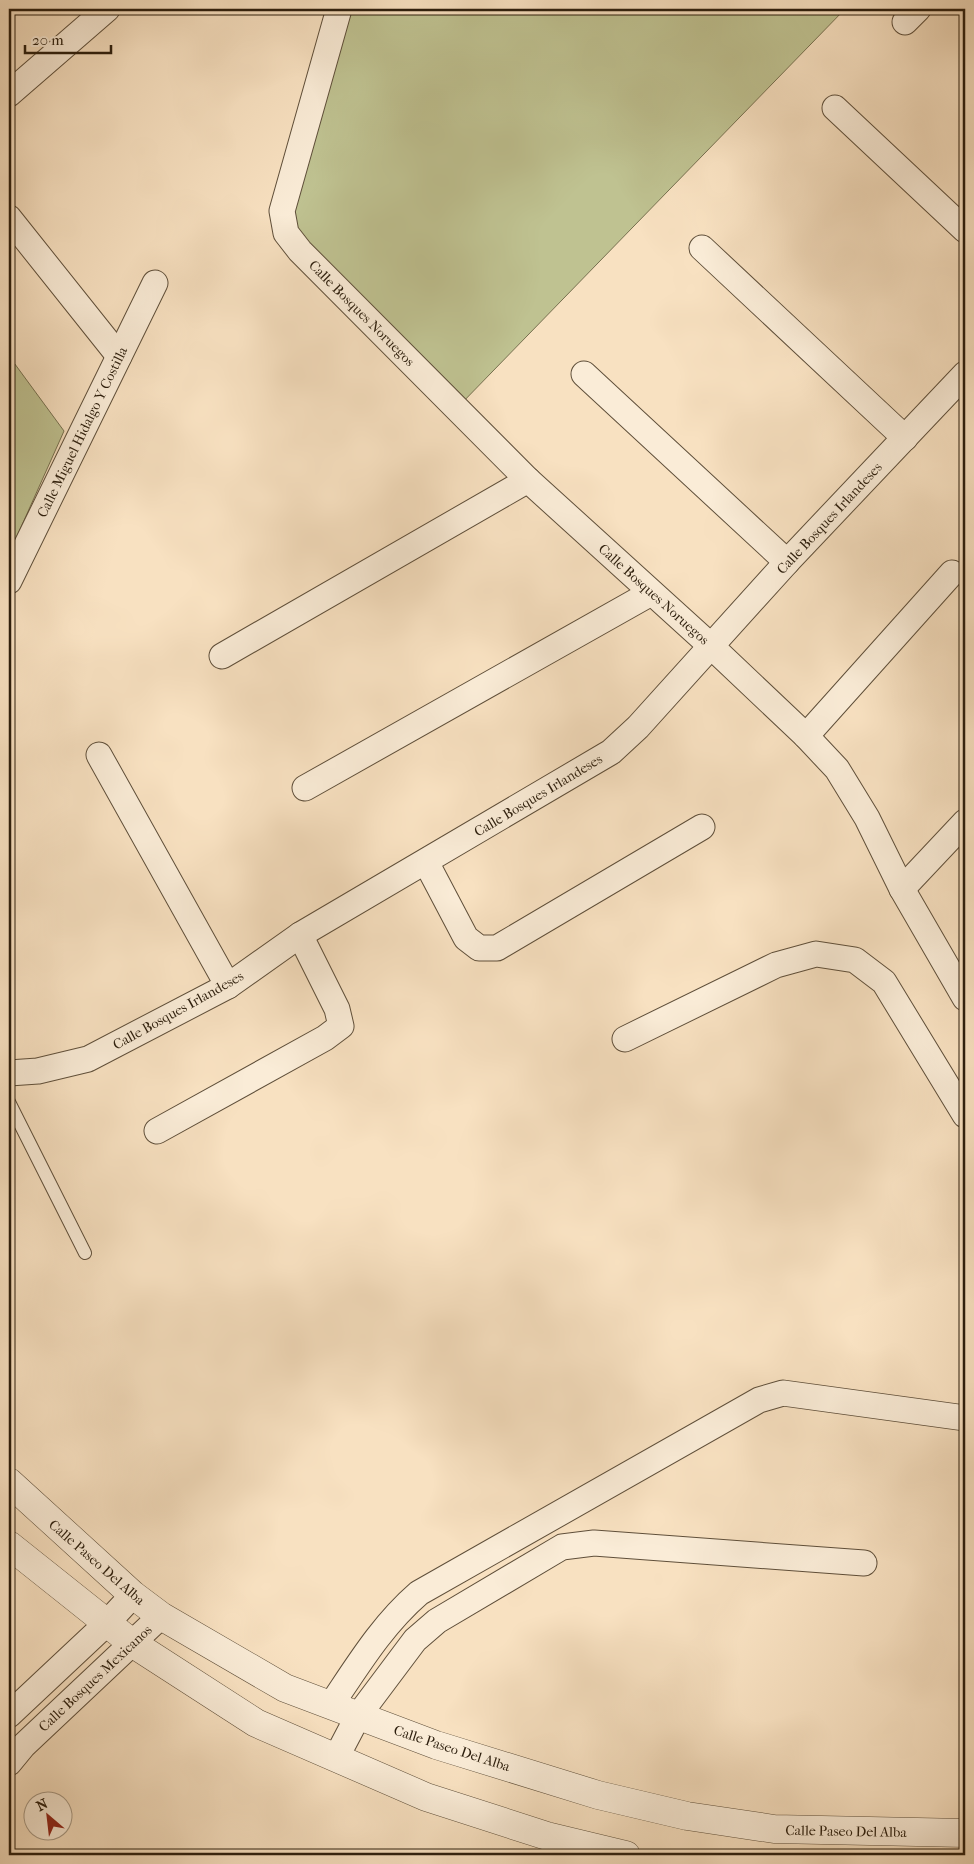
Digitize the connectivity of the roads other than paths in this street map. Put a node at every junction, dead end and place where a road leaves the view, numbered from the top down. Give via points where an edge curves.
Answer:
1 (107, 9) edge
2 (339, 9) edge
3 (9, 94) edge
4 (835, 108) dead end
5 (9, 218) edge
6 (965, 230) edge
7 (702, 248) dead end
8 (155, 282) dead end
9 (119, 356) junction
10 (584, 374) dead end
11 (963, 381) edge
12 (905, 438) junction
13 (528, 480) junction
14 (787, 562) junction
15 (952, 573) dead end
16 (9, 581) edge
17 (651, 592) junction
18 (712, 647) junction
19 (222, 656) dead end
20 (806, 736) junction
21 (99, 755) dead end
22 (305, 788) dead end
23 (965, 822) edge
24 (702, 827) dead end
25 (426, 862) junction
26 (902, 889) junction
27 (300, 935) junction
28 (228, 986) junction
29 (965, 998) edge
30 (625, 1039) dead end
31 (9, 1073) edge
32 (9, 1102) edge
33 (965, 1115) edge
34 (157, 1131) dead end
35 (85, 1253) dead end
36 (965, 1418) edge
37 (9, 1482) edge
38 (9, 1545) edge
39 (864, 1563) dead end
40 (133, 1595) junction
41 (161, 1616) junction
42 (106, 1624) junction
43 (132, 1644) junction
44 (331, 1705) junction
45 (9, 1715) edge
46 (358, 1716) junction
47 (336, 1758) junction
48 (9, 1763) edge
49 (965, 1833) edge
50 (626, 1855) edge

1 - 3 street
2 - 13 street, Calle Bosques Noruegos via 282,211 286,233
4 - 6 street
5 - 9 street
7 - 12 street
8 - 9 street, Calle Miguel Hidalgo Y Costilla
9 - 16 street, Calle Miguel Hidalgo Y Costilla
10 - 14 street
11 - 12 street, Calle Bosques Irlandeses
12 - 14 street, Calle Bosques Irlandeses
13 - 17 street, Calle Bosques Noruegos
13 - 19 street
14 - 18 street, Calle Bosques Irlandeses
15 - 20 street
17 - 18 street, Calle Bosques Noruegos
17 - 22 street
18 - 20 street, Calle Bosques Noruegos
18 - 25 street, Calle Bosques Irlandeses via 638,728 611,752
20 - 26 street, Calle Bosques Noruegos via 837,769 867,818
21 - 28 street
23 - 26 street
24 - 25 street via 497,948 479,948 466,938
25 - 27 street, Calle Bosques Irlandeses
26 - 29 street, Calle Bosques Noruegos
27 - 28 street, Calle Bosques Irlandeses
27 - 34 street via 337,1009 341,1026
28 - 31 street, Calle Bosques Irlandeses via 88,1059 38,1071
30 - 33 street via 776,965 816,954 855,960 884,982
32 - 35 lane
36 - 44 street via 784,1393 759,1400 420,1593 398,1611 370,1645
37 - 40 street, Calle Paseo Del Alba
38 - 42 street
39 - 46 street via 594,1543 562,1547 438,1621 422,1634
40 - 41 street, Calle Paseo Del Alba
40 - 42 street
41 - 43 street, Calle Bosques Mexicanos
41 - 44 street, Calle Paseo Del Alba via 285,1688
42 - 43 street
42 - 45 street
43 - 47 street via 256,1723
43 - 48 street, Calle Bosques Mexicanos via 22,1746
44 - 46 street, Calle Paseo Del Alba
46 - 47 street
46 - 49 street, Calle Paseo Del Alba via 446,1748 598,1794 687,1816 774,1829
47 - 50 street via 426,1796 547,1836

